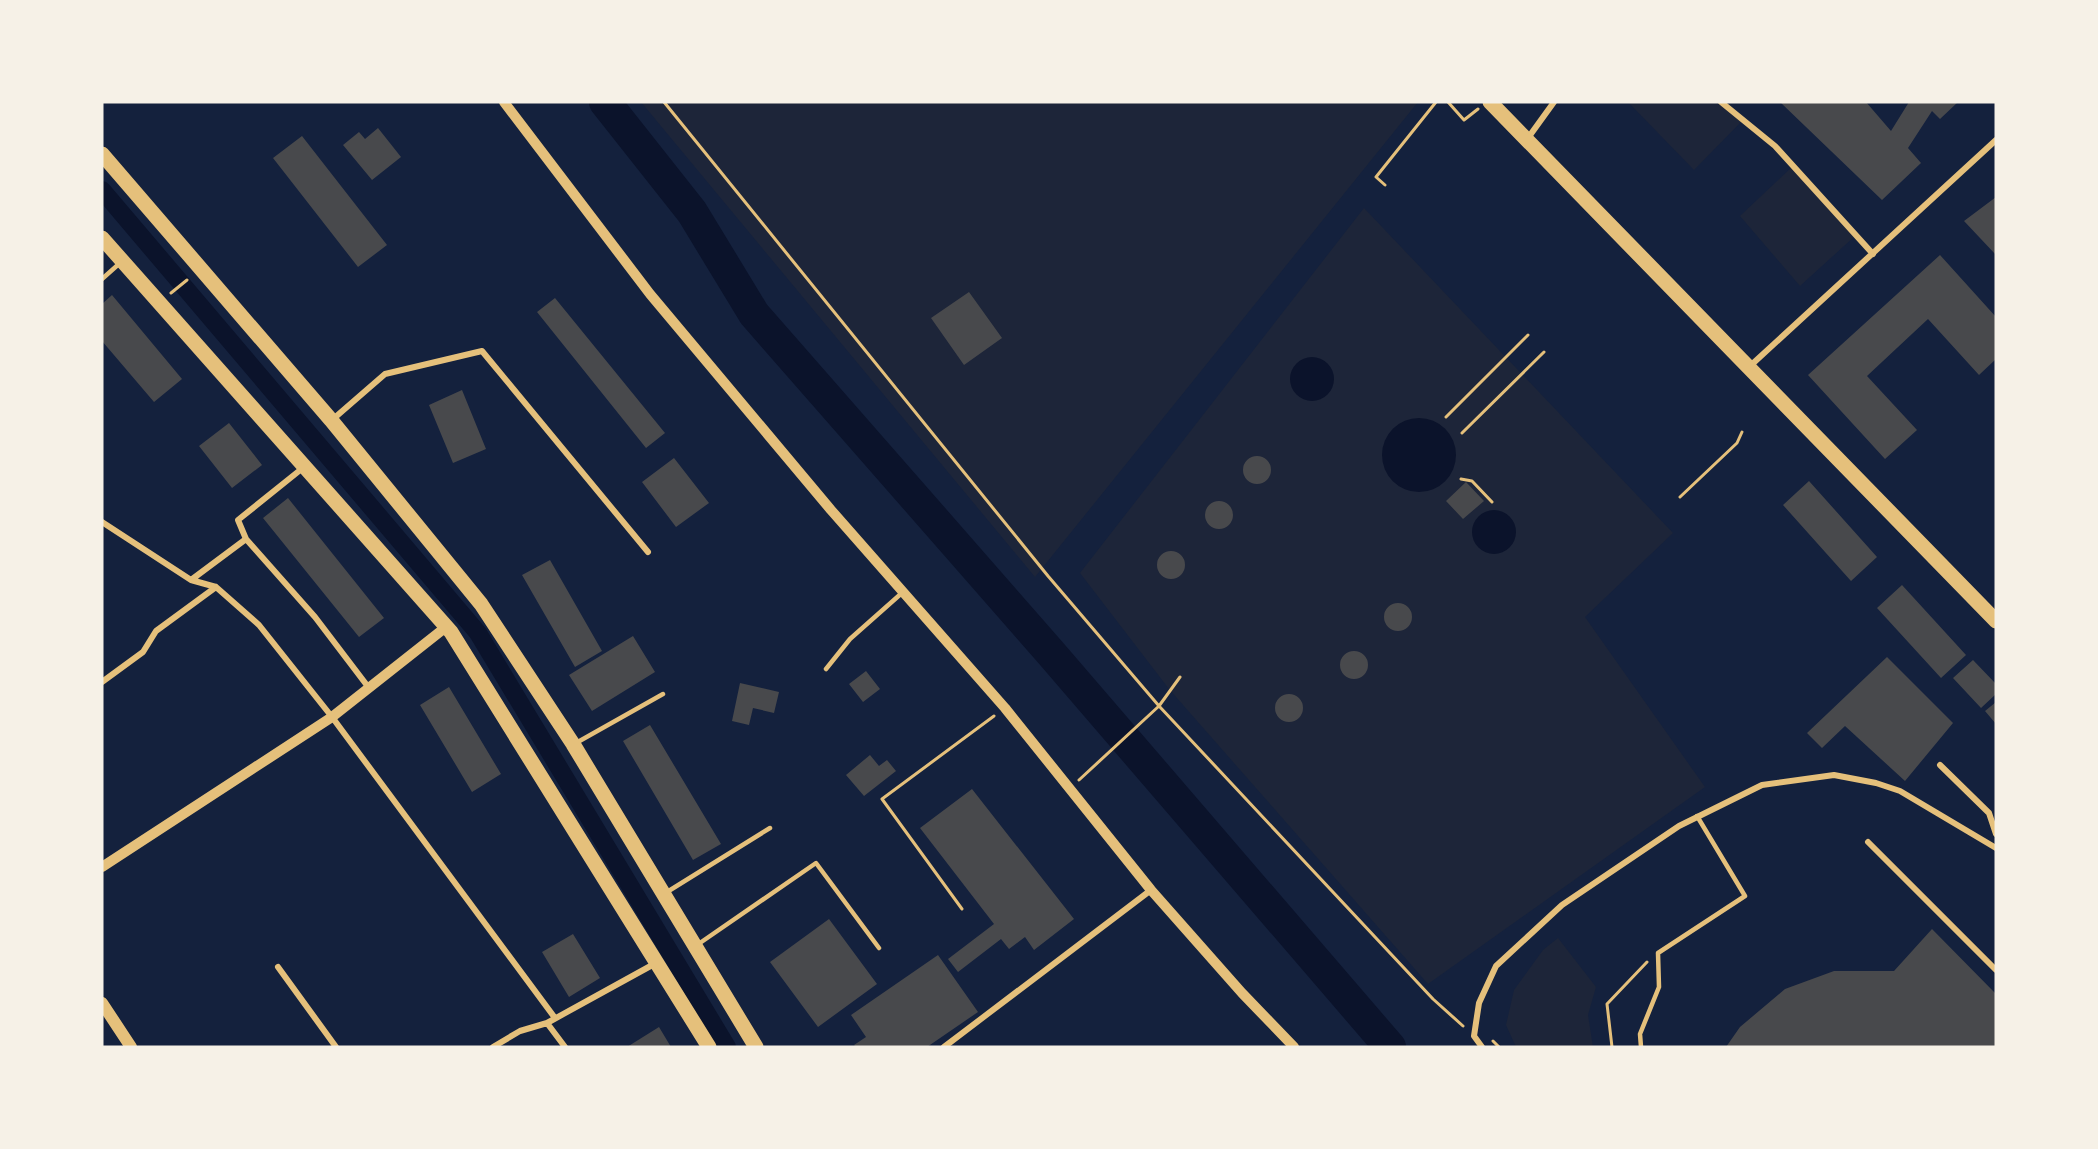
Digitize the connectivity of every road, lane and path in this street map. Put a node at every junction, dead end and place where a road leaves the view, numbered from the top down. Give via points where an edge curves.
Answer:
1 (504, 102) edge
2 (664, 102) edge
3 (1436, 102) edge
4 (1448, 102) edge
5 (1554, 102) edge
6 (1721, 102) edge
7 (1484, 105) edge
8 (1527, 140) junction
9 (1995, 143) edge
10 (102, 154) edge
11 (1385, 185) dead end
12 (102, 238) edge
13 (1873, 254) junction
14 (122, 261) junction
15 (102, 279) edge
16 (187, 280) dead end
17 (168, 296) dead end
18 (1528, 335) dead end
19 (1544, 352) dead end
20 (1749, 367) junction
21 (1446, 417) dead end
22 (331, 420) junction
23 (1742, 432) dead end
24 (1462, 433) dead end
25 (305, 467) junction
26 (1461, 479) dead end
27 (1680, 497) dead end
28 (1492, 502) dead end
29 (102, 522) edge
30 (246, 539) junction
31 (648, 552) dead end
32 (191, 580) junction
33 (216, 587) junction
34 (903, 592) junction
35 (1996, 621) edge
36 (446, 627) junction
37 (826, 669) dead end
38 (1180, 677) dead end
39 (102, 682) edge
40 (369, 689) junction
41 (663, 694) dead end
42 (1158, 706) junction
43 (1005, 708) junction
44 (332, 717) junction
45 (573, 744) junction
46 (1940, 765) dead end
47 (1070, 788) junction
48 (1697, 816) junction
49 (770, 828) dead end
50 (1996, 834) edge
51 (1868, 842) dead end
52 (1996, 848) edge
53 (102, 867) edge
54 (1151, 890) junction
55 (664, 893) junction
56 (962, 909) dead end
57 (695, 946) junction
58 (879, 948) dead end
59 (1658, 953) junction
60 (657, 962) junction
61 (278, 967) dead end
62 (1996, 970) edge
63 (102, 1003) edge
64 (555, 1018) junction
65 (547, 1023) junction
66 (1474, 1036) junction
67 (131, 1047) edge
68 (336, 1047) edge
69 (493, 1047) edge
70 (565, 1047) edge
71 (708, 1047) edge
72 (756, 1047) edge
73 (944, 1047) edge
74 (1294, 1047) edge
75 (1482, 1047) edge
76 (1612, 1047) edge
77 (1641, 1047) edge

1 - 34 street via 650,294
2 - 42 path
3 - 11 path via 1376,177
4 - 7 path via 1464,120
5 - 8 street
6 - 13 street via 1775,146
7 - 8 main road
8 - 20 main road
9 - 13 street
10 - 22 main road
12 - 14 main road
13 - 20 street
14 - 15 lane
14 - 25 main road
16 - 17 path
18 - 21 path
19 - 24 path
20 - 35 main road
22 - 31 street via 385,374 482,351
22 - 45 main road via 481,604
23 - 27 path via 1737,443
25 - 30 street via 238,520
25 - 36 main road
26 - 28 path via 1472,481
29 - 32 street
30 - 32 street
30 - 40 street via 315,617
32 - 33 street
33 - 39 street via 156,631 143,652
33 - 44 street via 259,625
34 - 37 lane via 850,639
34 - 43 street
36 - 40 street
36 - 60 main road
38 - 42 path
40 - 44 street
41 - 45 lane
42 - 47 path
42 - 66 path via 1433,999
43 - 47 street
43 - 56 path via 882,799
44 - 53 street
44 - 64 street
45 - 55 main road
46 - 50 street via 1989,813
47 - 54 street
48 - 52 street via 1762,785 1834,775 1900,791
48 - 59 lane via 1745,896
48 - 66 street via 1562,905 1496,966 1479,1003
49 - 55 lane
51 - 62 street
54 - 73 street
54 - 74 street
55 - 57 main road
57 - 58 lane via 816,863
57 - 72 main road
59 - 76 path via 1607,1004
59 - 77 lane via 1659,987 1640,1034
60 - 64 street
60 - 71 main road
61 - 68 street
63 - 67 main road
64 - 65 street
65 - 69 street via 520,1031
65 - 70 street
66 - 75 street

